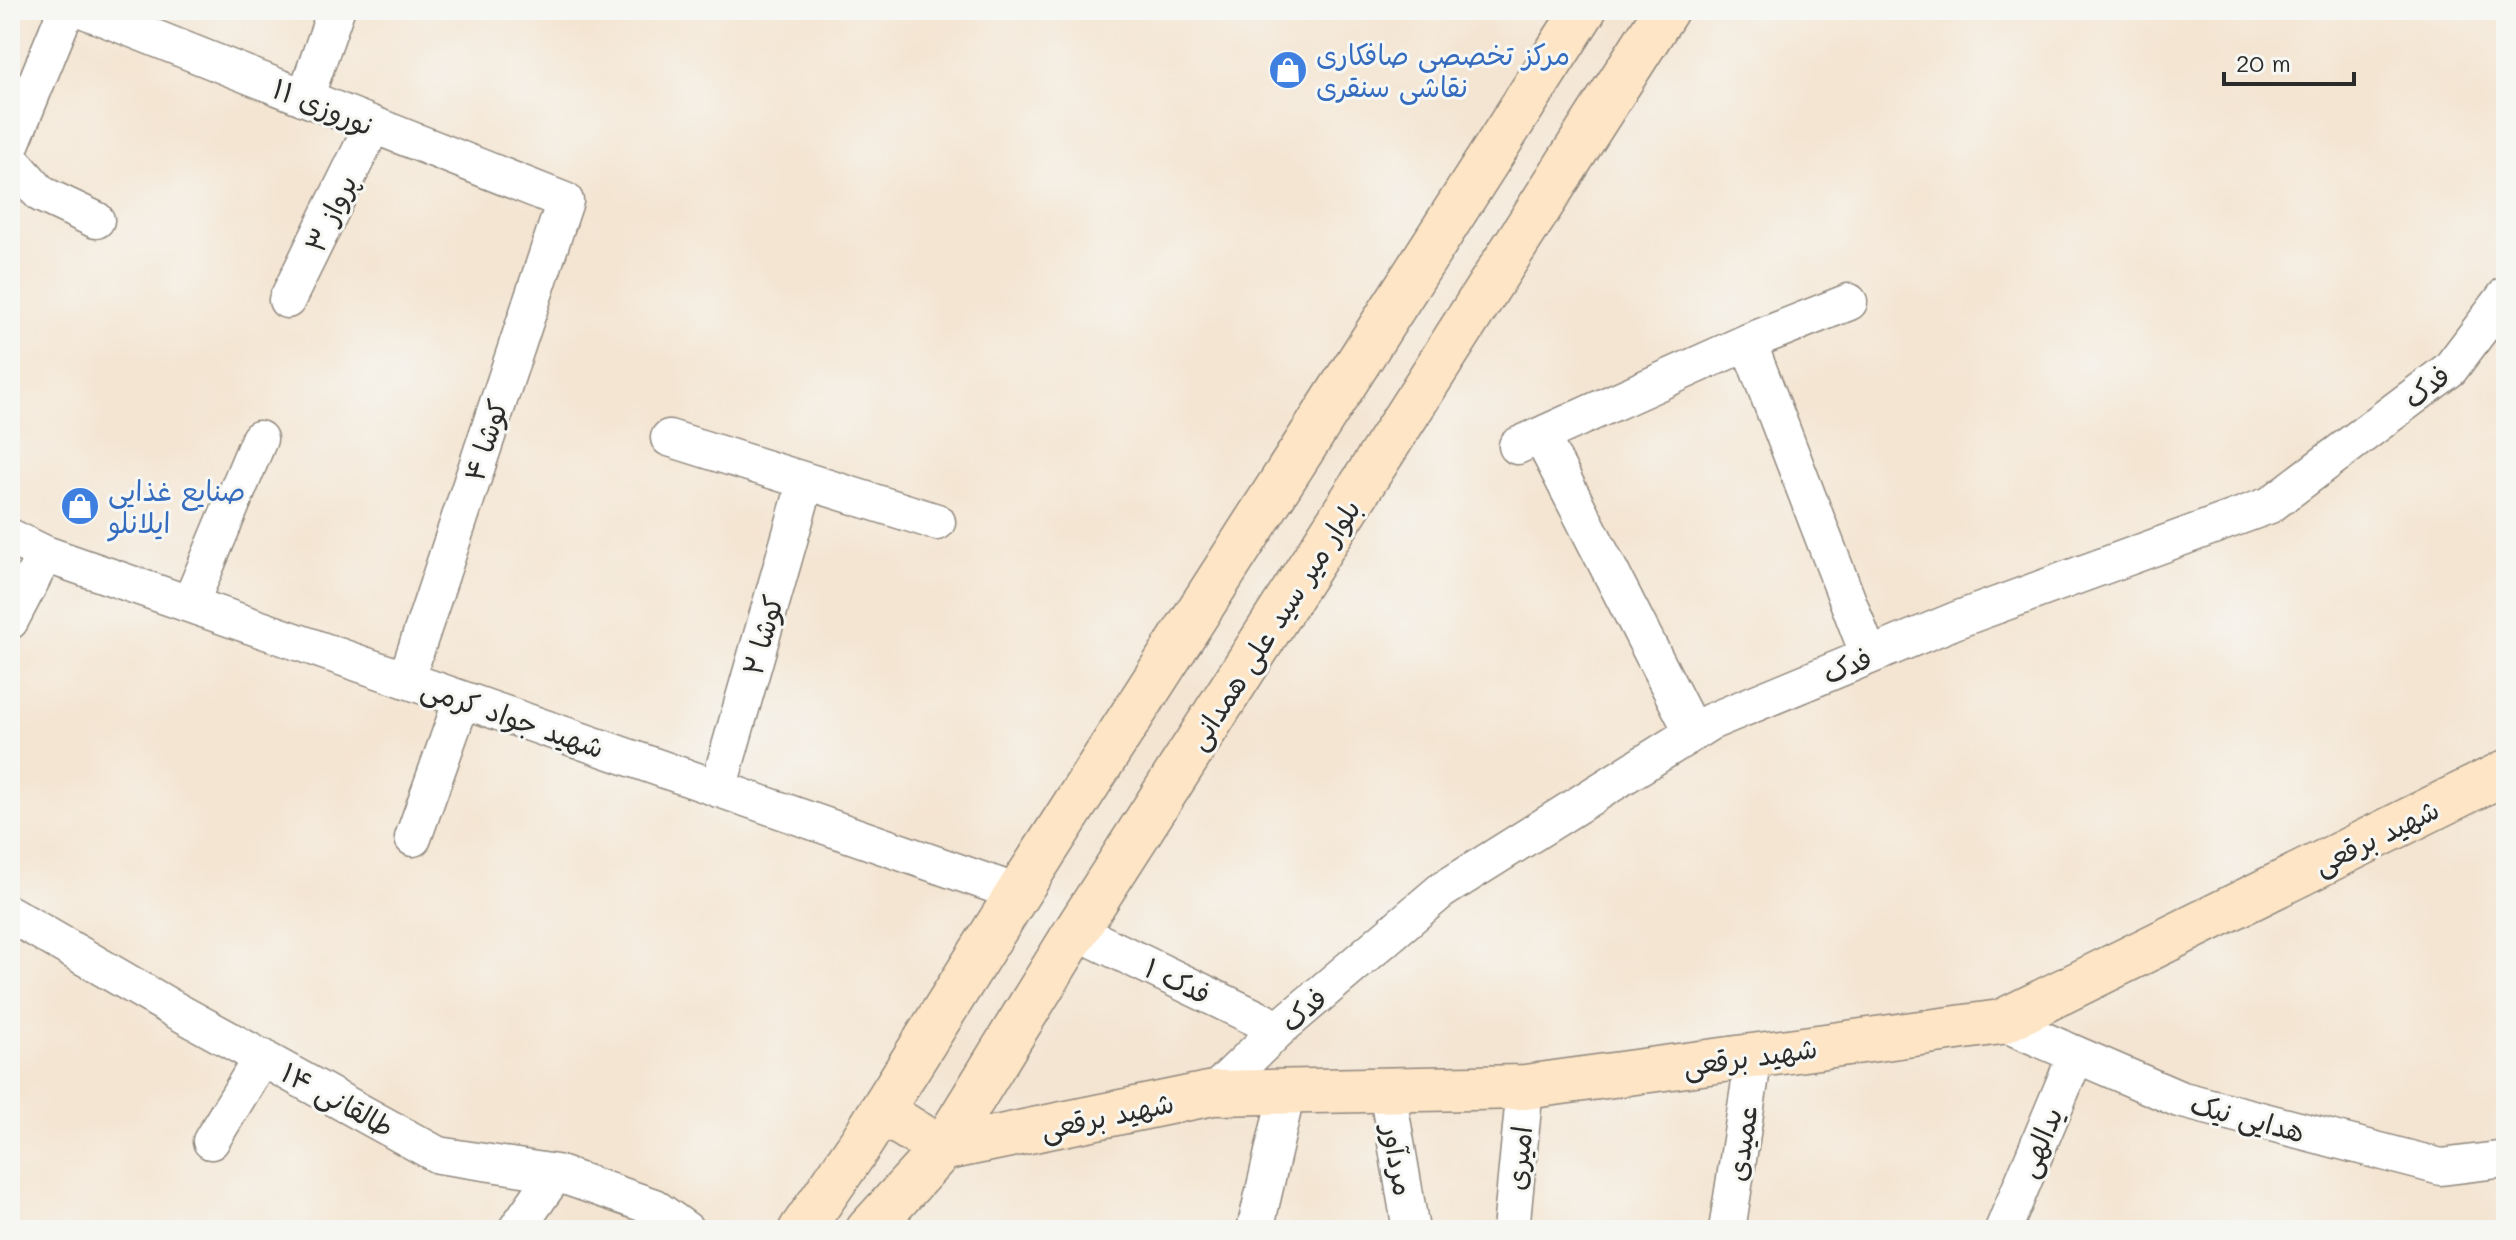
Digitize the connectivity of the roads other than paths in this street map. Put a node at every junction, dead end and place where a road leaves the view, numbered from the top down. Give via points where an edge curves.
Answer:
1 (66, 10) edge
2 (84, 10) edge
3 (336, 10) edge
4 (1584, 10) edge
5 (1666, 10) edge
6 (135, 20) edge
7 (305, 98) junction
8 (373, 125) junction
9 (10, 147) edge
10 (10, 159) edge
11 (565, 201) joint
12 (96, 220) dead end
13 (287, 300) dead end
14 (1849, 302) dead end
15 (2502, 304) edge
16 (1748, 342) junction
17 (669, 438) dead end
18 (259, 439) dead end
19 (806, 481) junction
20 (937, 522) dead end
21 (10, 537) edge
22 (45, 554) junction
23 (1224, 572) junction
24 (190, 604) junction
25 (1283, 608) junction
26 (10, 621) edge
27 (1869, 656) junction
28 (406, 680) junction
29 (462, 700) junction
30 (1693, 733) junction
31 (2506, 772) edge
32 (718, 789) junction
33 (413, 838) dead end
34 (1018, 893) junction
35 (10, 914) edge
36 (1076, 931) junction
37 (2001, 1022) junction
38 (1279, 1029) junction
39 (2076, 1055) junction
40 (1754, 1056) junction
41 (262, 1057) junction
42 (1525, 1087) junction
43 (1387, 1090) junction
44 (1287, 1092) junction
45 (1213, 1093) junction
46 (881, 1111) junction
47 (211, 1141) dead end
48 (942, 1149) junction
49 (2506, 1159) edge
50 (556, 1173) junction
51 (516, 1230) edge
52 (686, 1230) edge
53 (801, 1230) edge
54 (869, 1230) edge
55 (1255, 1230) edge
56 (1411, 1230) edge
57 (1511, 1230) edge
58 (1727, 1230) edge
59 (2003, 1230) edge

1 - 9 street
2 - 6 street, نوروزی ۱۱
3 - 7 street
4 - 23 main road
5 - 25 main road, بلوار میر سید علی همدانی
6 - 7 street, نوروزی ۱۱
7 - 8 street, نوروزی ۱۱
8 - 11 street, نوروزی ۱۱
8 - 13 street, پرواز ۳
10 - 12 street via 41,194
11 - 28 street, کوشا ۴
14 - 16 street
15 - 27 street, فدک via 2450,369 2270,505
16 - 27 street
16 - 30 street via 1529,441
17 - 19 street
18 - 24 street
19 - 20 street
19 - 32 street, کوشا ۲
21 - 22 street, شهید جواد کرمی
22 - 24 street, شهید جواد کرمی
22 - 26 street
23 - 25 main road
23 - 34 main road
24 - 28 street, شهید جواد کرمی
25 - 36 main road, بلوار میر سید علی همدانی
27 - 30 street, فدک
28 - 29 street, شهید جواد کرمی
29 - 32 street, شهید جواد کرمی
29 - 33 street
30 - 38 street, فدک via 1441,891
31 - 37 main road, شهید برقعی
32 - 34 street, شهید جواد کرمی
34 - 46 main road
35 - 41 street, طالقانی ۱۴
36 - 38 street, فدک ۱
36 - 48 main road, بلوار میر سید علی همدانی
37 - 39 street, هدایی نیک
37 - 40 main road, شهید برقعی
38 - 45 street, فدک
39 - 49 street, هدایی نیک via 2179,1099 2441,1167
39 - 59 street, یدالهی
40 - 42 main road, شهید برقعی
40 - 58 street, عمیدی
41 - 47 street
41 - 50 street, طالقانی ۱۴ via 438,1155
42 - 43 main road, شهید برقعی
42 - 57 street, امیری
43 - 44 main road, شهید برقعی
43 - 56 street, مردآور
44 - 45 main road, شهید برقعی
44 - 55 street
45 - 48 main road, شهید برقعی
46 - 48 main road
46 - 53 main road
48 - 54 main road, بلوار میر سید علی همدانی
50 - 51 street
50 - 52 street, طالقانی ۱۴ via 654,1207

